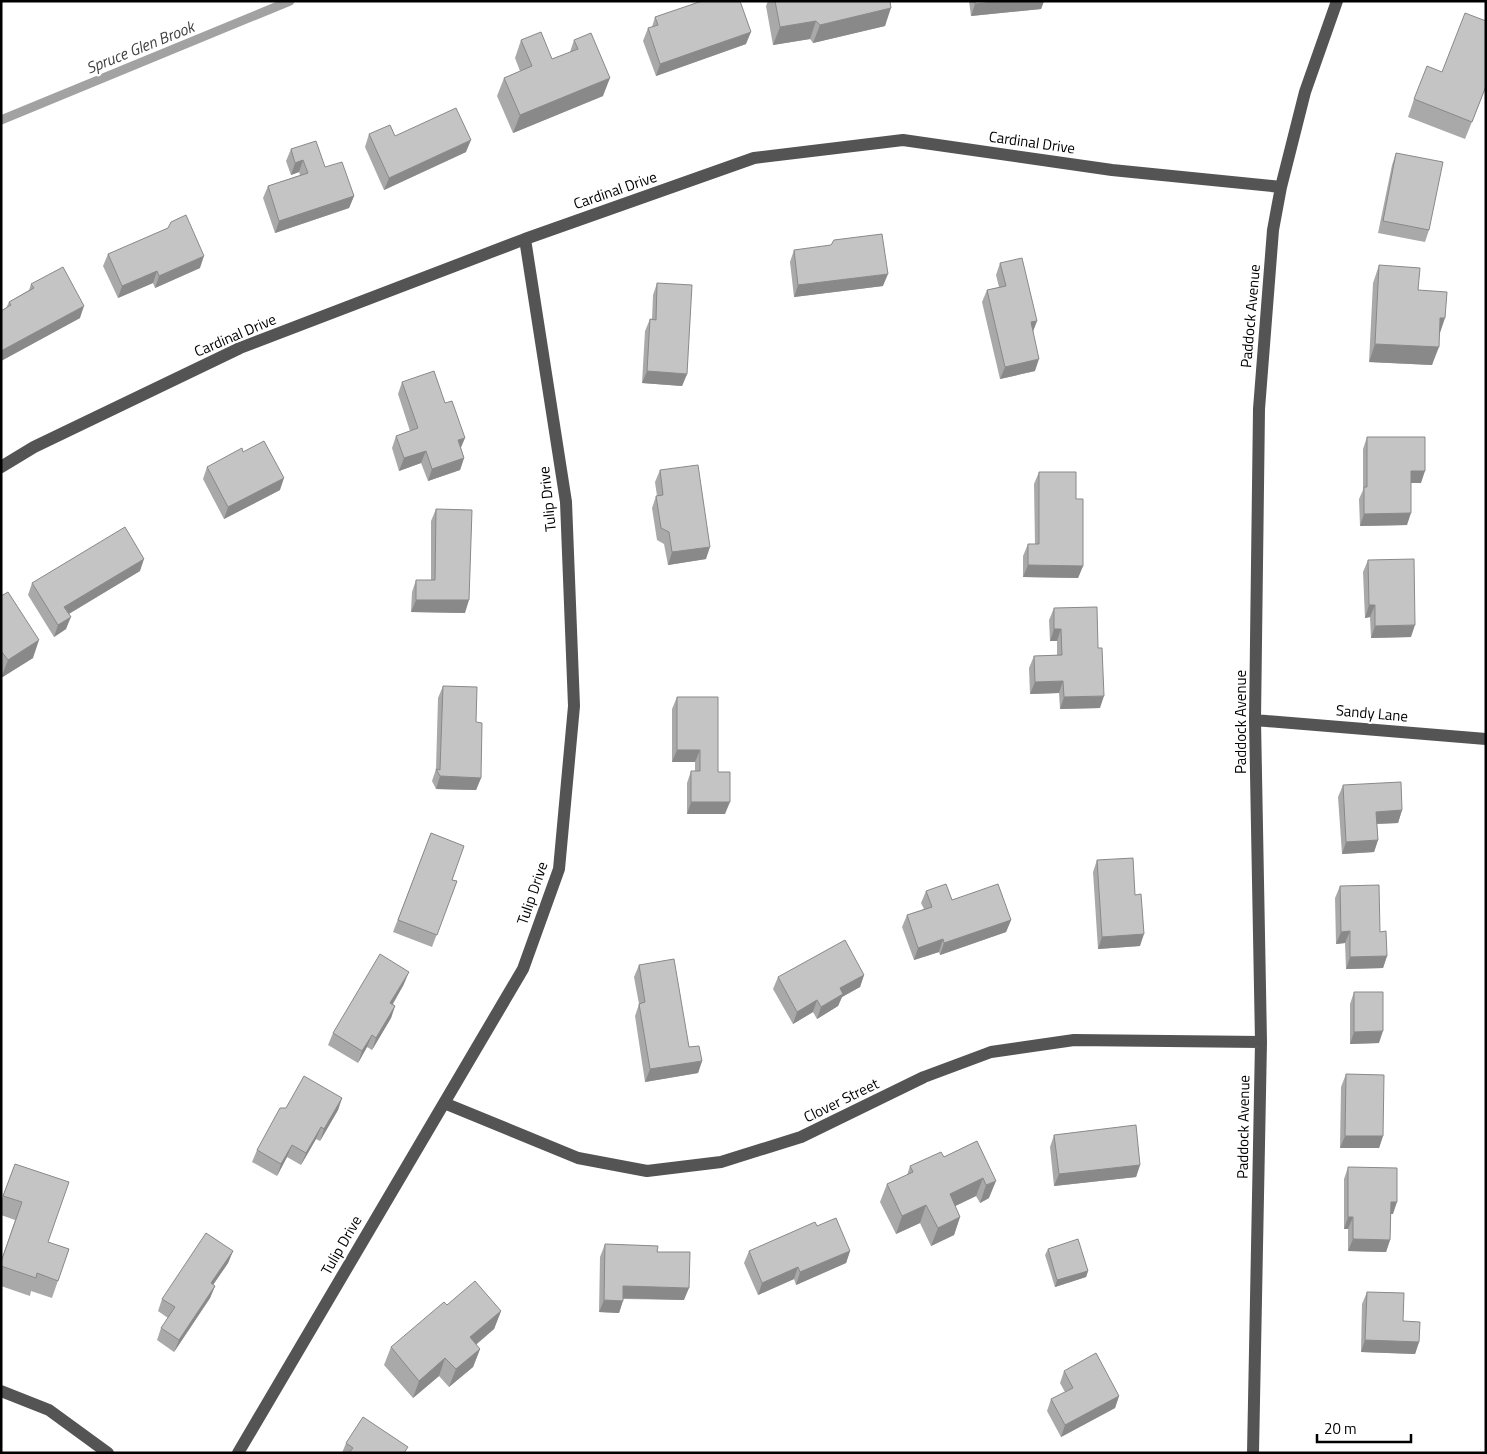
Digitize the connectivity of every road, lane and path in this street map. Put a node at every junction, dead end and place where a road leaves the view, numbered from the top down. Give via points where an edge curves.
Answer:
1 (1337, 1) edge
2 (1281, 187) junction
3 (524, 239) junction
4 (1, 467) edge
5 (1255, 720) junction
6 (1486, 739) edge
7 (1261, 1042) junction
8 (444, 1103) junction
9 (1, 1391) edge
10 (108, 1453) edge
11 (238, 1453) edge
12 (1253, 1453) edge

1 - 2 street, Paddock Avenue via 1304,92
2 - 3 street, Cardinal Drive via 1112,170 903,140 754,158
2 - 5 street, Paddock Avenue via 1273,230 1259,409
3 - 4 street, Cardinal Drive via 240,348 34,447
3 - 8 street, Tulip Drive via 566,502 574,706 560,860 522,968
5 - 6 street, Sandy Lane
5 - 7 street, Paddock Avenue
7 - 8 street, Clover Street via 1074,1040 991,1052 924,1077 801,1137 722,1162 648,1171 578,1158
7 - 12 street, Paddock Avenue
8 - 11 street, Tulip Drive
9 - 10 street via 48,1410

